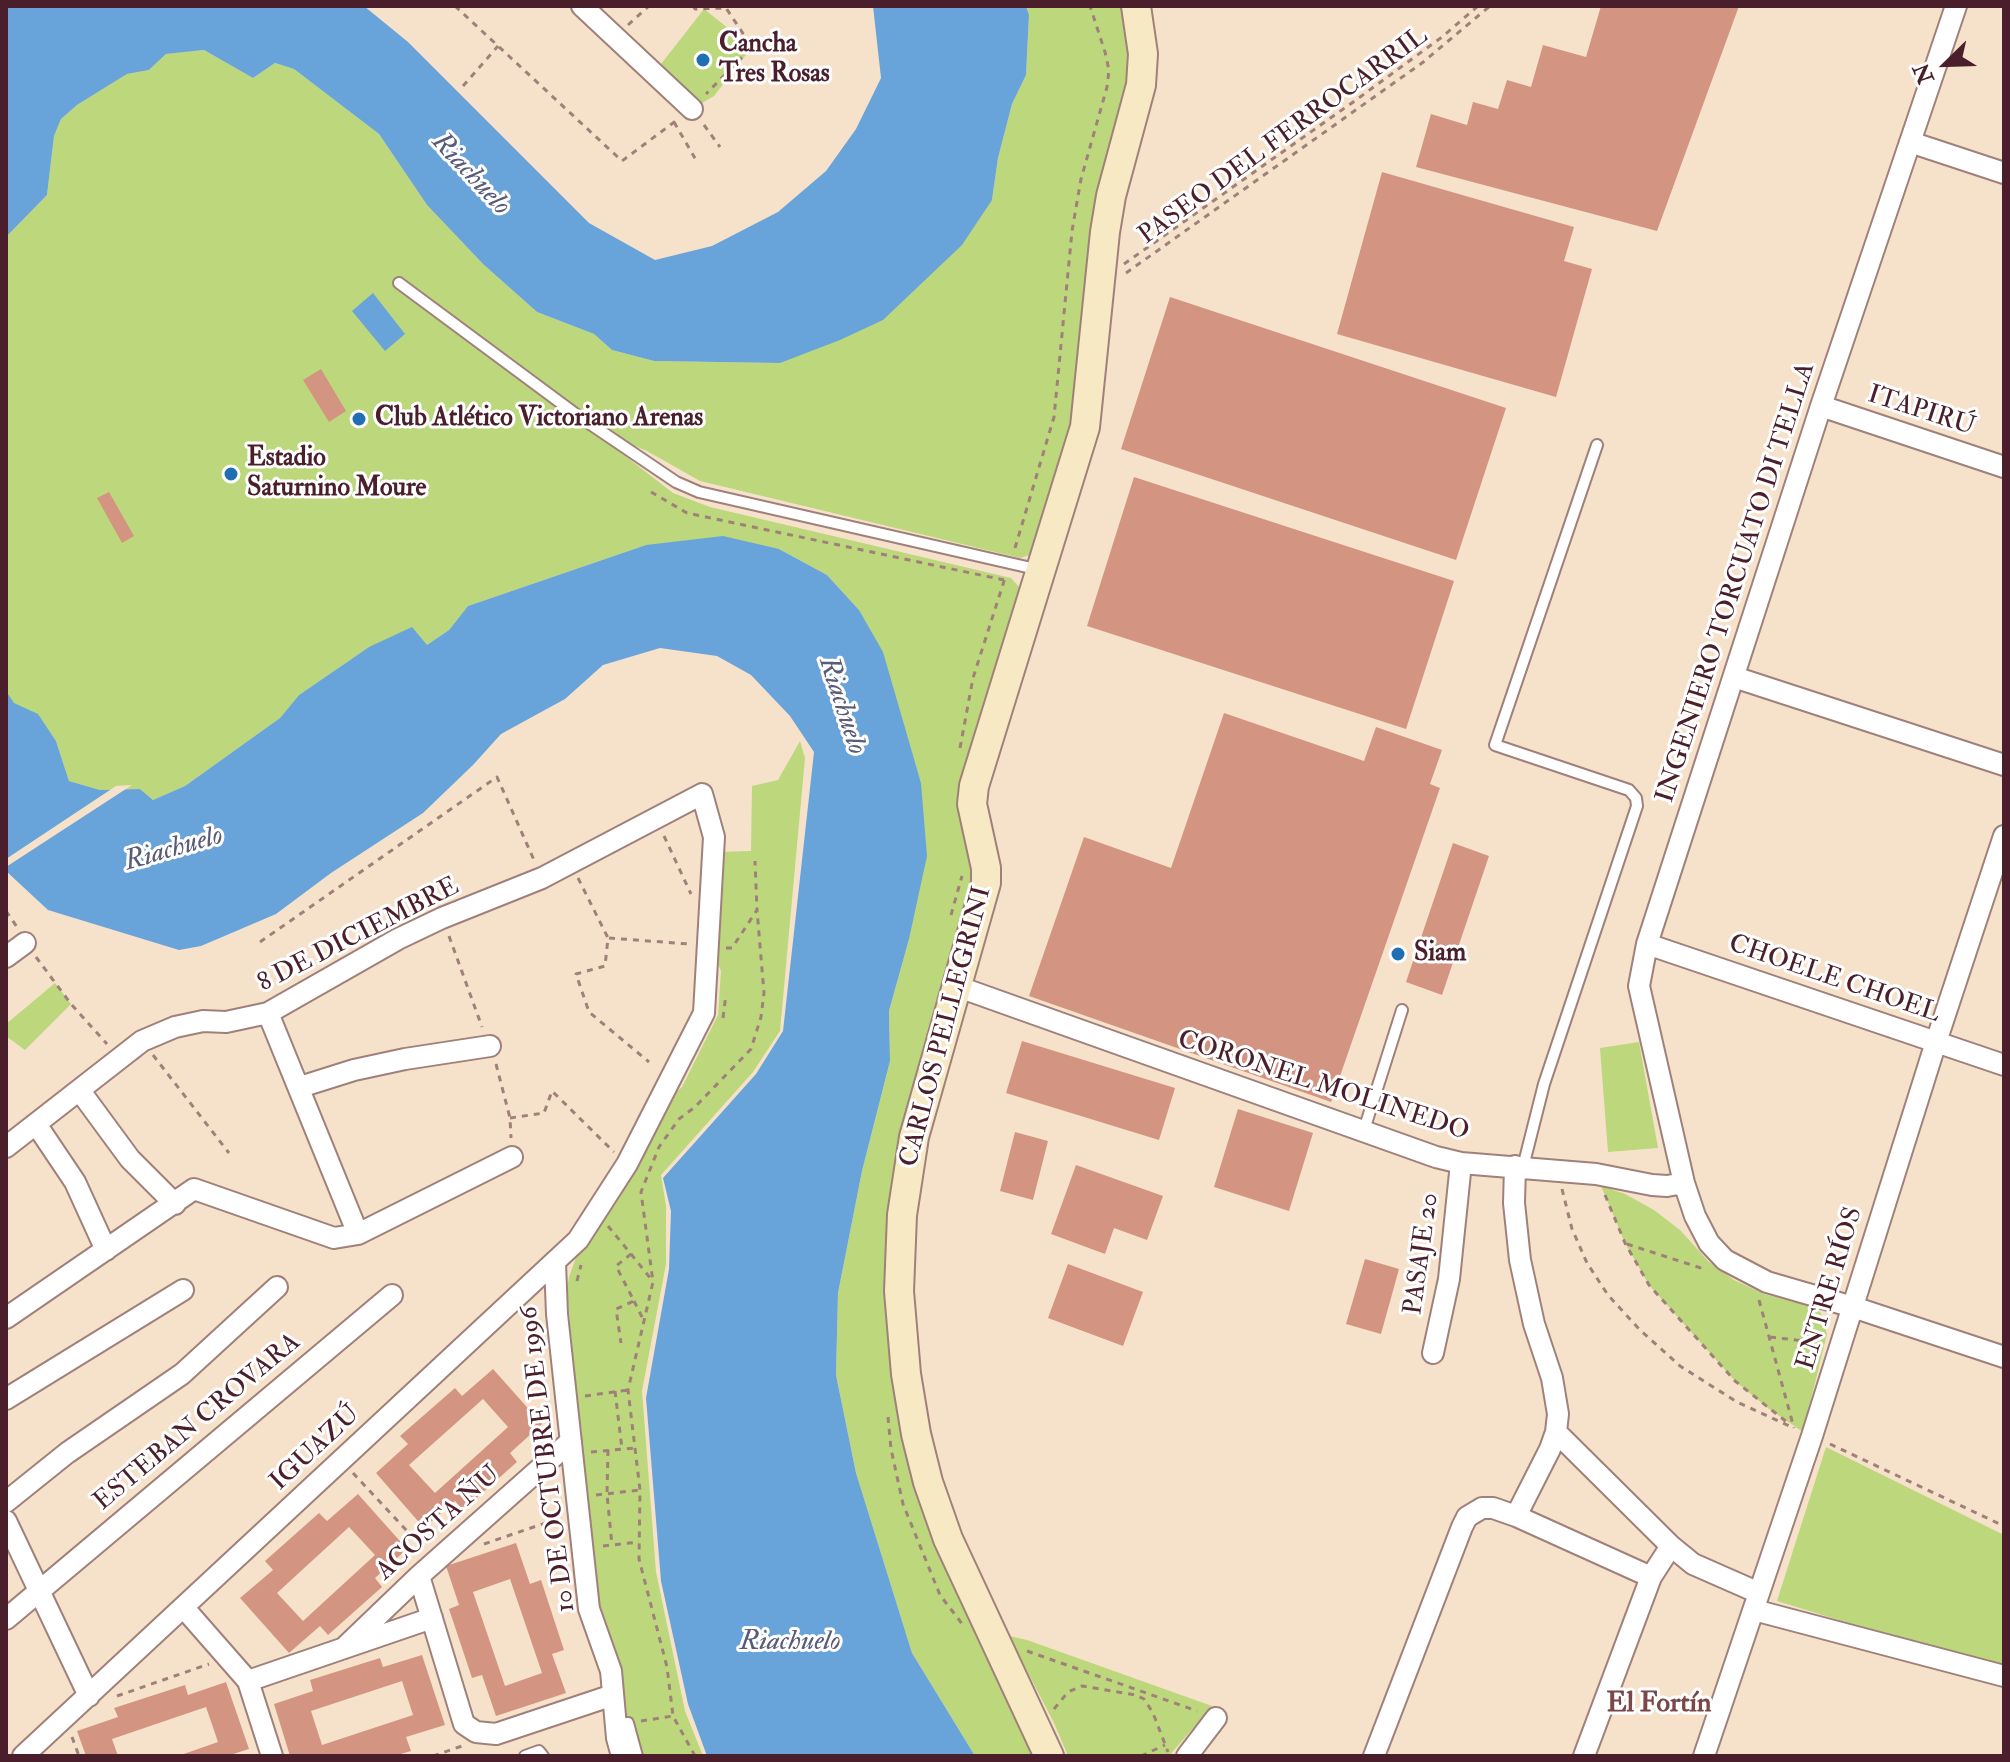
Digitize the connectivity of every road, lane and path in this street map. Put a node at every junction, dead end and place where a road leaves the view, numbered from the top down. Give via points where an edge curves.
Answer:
1 (455, 6) edge
2 (582, 6) edge
3 (649, 6) edge
4 (693, 6) edge
5 (1136, 6) edge
6 (1478, 6) edge
7 (1490, 6) edge
8 (1956, 6) edge
9 (614, 36) junction
10 (498, 46) junction
11 (463, 86) dead end
12 (692, 109) junction
13 (674, 122) junction
14 (1910, 142) junction
15 (720, 147) dead end
16 (696, 160) dead end
17 (2004, 173) edge
18 (399, 283) dead end
19 (1097, 289) junction
20 (1821, 406) junction
21 (1597, 445) dead end
22 (2004, 467) edge
23 (651, 492) dead end
24 (1042, 570) junction
25 (1004, 580) dead end
26 (1734, 677) junction
27 (2004, 765) edge
28 (702, 794) joint
29 (655, 818) junction
30 (2004, 836) edge
31 (755, 861) dead end
32 (571, 864) junction
33 (542, 878) junction
34 (691, 905) dead end
35 (757, 910) junction
36 (442, 918) junction
37 (608, 938) junction
38 (260, 942) dead end
39 (25, 943) joint
40 (1647, 944) junction
41 (708, 947) junction
42 (6, 957) edge
43 (726, 984) dead end
44 (956, 986) junction
45 (1402, 1010) dead end
46 (268, 1013) junction
47 (719, 1027) dead end
48 (142, 1041) junction
49 (1936, 1042) junction
50 (490, 1046) junction
51 (121, 1058) junction
52 (649, 1062) dead end
53 (2004, 1065) edge
54 (300, 1087) junction
55 (80, 1091) junction
56 (510, 1118) junction
57 (36, 1124) junction
58 (1363, 1133) junction
59 (6, 1147) edge
60 (229, 1153) dead end
61 (512, 1157) joint
62 (1461, 1163) junction
63 (627, 1164) junction
64 (1519, 1166) junction
65 (1559, 1169) junction
66 (1596, 1174) junction
67 (1684, 1183) junction
68 (175, 1204) junction
69 (596, 1212) junction
70 (358, 1234) junction
71 (1625, 1243) junction
72 (106, 1250) junction
73 (631, 1254) junction
74 (583, 1258) dead end
75 (555, 1263) junction
76 (1712, 1272) dead end
77 (1755, 1278) junction
78 (653, 1282) junction
79 (277, 1287) dead end
80 (183, 1290) dead end
81 (575, 1291) dead end
82 (392, 1295) dead end
83 (634, 1301) junction
84 (1853, 1307) junction
85 (6, 1318) edge
86 (644, 1322) junction
87 (1770, 1337) junction
88 (621, 1343) dead end
89 (1841, 1345) junction
90 (1433, 1353) dead end
91 (2004, 1357) edge
92 (628, 1390) junction
93 (615, 1391) junction
94 (6, 1399) edge
95 (566, 1399) junction
96 (1556, 1432) junction
97 (1803, 1432) junction
98 (572, 1447) junction
99 (635, 1448) junction
100 (622, 1449) junction
101 (608, 1450) junction
102 (341, 1461) junction
103 (640, 1490) junction
104 (607, 1494) junction
105 (6, 1502) edge
106 (578, 1504) junction
107 (1516, 1516) junction
108 (6, 1521) edge
109 (2004, 1526) edge
110 (639, 1542) junction
111 (612, 1545) junction
112 (479, 1546) dead end
113 (1671, 1546) junction
114 (583, 1548) junction
115 (436, 1562) junction
116 (419, 1576) junction
117 (1651, 1577) junction
118 (38, 1590) junction
119 (1757, 1601) junction
120 (184, 1608) junction
121 (432, 1618) junction
122 (6, 1619) edge
123 (344, 1648) junction
124 (227, 1658) junction
125 (1028, 1661) dead end
126 (2004, 1676) edge
127 (248, 1681) junction
128 (1137, 1692) junction
129 (92, 1693) junction
130 (613, 1695) junction
131 (1047, 1698) dead end
132 (673, 1716) junction
133 (1216, 1718) joint
134 (622, 1724) junction
135 (1165, 1745) junction
136 (1381, 1754) edge
137 (23, 1756) edge
138 (272, 1756) edge
139 (525, 1756) edge
140 (543, 1756) edge
141 (622, 1756) edge
142 (637, 1756) edge
143 (695, 1756) edge
144 (1049, 1756) edge
145 (1141, 1756) edge
146 (1170, 1756) edge
147 (1187, 1756) edge
148 (1584, 1756) edge
149 (1704, 1756) edge

1 - 10 path
2 - 9 street
3 - 9 path
4 - 12 path via 726,8 752,47
5 - 19 street, CARLOS PELLEGRINI via 1141,85 1111,196
6 - 19 path
7 - 19 path, PASEO DEL FERROCARRIL via 1422,63
8 - 14 street, INGENIERO TORCUATO DI TELLA
9 - 12 street
10 - 11 path
10 - 13 path via 622,161
12 - 13 path
12 - 15 path
13 - 16 path
14 - 17 street
14 - 20 street, INGENIERO TORCUATO DI TELLA
18 - 24 lane via 676,482 699,492
19 - 24 street, CARLOS PELLEGRINI via 1085,427
20 - 22 street, ITAPIRÚ
20 - 26 street, INGENIERO TORCUATO DI TELLA
21 - 64 lane via 1495,745 1629,790 1637,806
23 - 25 path via 687,513
24 - 44 street, CARLOS PELLEGRINI via 974,786 972,804 986,883
26 - 27 street
26 - 40 street, INGENIERO TORCUATO DI TELLA
28 - 29 street, 8 DE DICIEMBRE
28 - 41 street, IGUAZÚ via 714,837
29 - 32 street, 8 DE DICIEMBRE
29 - 34 path via 691,891
30 - 49 street, ENTRE RÍOS
31 - 35 path
32 - 33 street, 8 DE DICIEMBRE
32 - 37 path
33 - 36 street, 8 DE DICIEMBRE
33 - 38 path via 497,777
35 - 41 path via 732,948
35 - 78 path via 764,993 751,1049 679,1119 659,1147 641,1192
36 - 46 street, 8 DE DICIEMBRE
36 - 50 path
37 - 41 path
37 - 52 path via 605,966 576,974 589,1012
39 - 42 street
39 - 51 path
40 - 49 street, CHOELE CHOEL
40 - 67 street, INGENIERO TORCUATO DI TELLA via 1639,986
41 - 63 street, IGUAZÚ via 704,1013
43 - 47 path via 726,1013
44 - 58 street, CORONEL MOLINEDO
44 - 144 street, CARLOS PELLEGRINI via 914,1137 902,1215 899,1291 906,1374 928,1482 948,1539
45 - 58 lane
46 - 48 street, 8 DE DICIEMBRE via 175,1027
46 - 54 street
48 - 51 street, 8 DE DICIEMBRE
48 - 60 path
49 - 53 street, CHOELE CHOEL
49 - 84 street, ENTRE RÍOS
50 - 54 street via 354,1070
50 - 56 path
51 - 55 street, 8 DE DICIEMBRE
54 - 70 street
55 - 57 street, 8 DE DICIEMBRE
55 - 68 street via 130,1159
56 - 61 path
56 - 63 path via 544,1113 552,1091
57 - 59 street, 8 DE DICIEMBRE
57 - 72 street via 75,1182
58 - 62 street, CORONEL MOLINEDO
61 - 70 street
62 - 64 street, CORONEL MOLINEDO
62 - 90 street, PASAJE 20 via 1449,1279
63 - 69 street, IGUAZÚ
64 - 65 street, CORONEL MOLINEDO
64 - 96 street via 1514,1203 1520,1260 1556,1395
65 - 66 street, CORONEL MOLINEDO
65 - 97 path via 1563,1200 1587,1263 1639,1329 1680,1366 1737,1402
66 - 67 street, CORONEL MOLINEDO via 1652,1185
66 - 71 path
67 - 77 street via 1709,1243
68 - 70 street via 194,1189 334,1238
68 - 72 street
69 - 73 path
69 - 75 street, IGUAZÚ
71 - 76 path
71 - 97 path via 1649,1285 1735,1381
72 - 85 street
73 - 78 path
73 - 83 path via 616,1266
74 - 81 path
75 - 95 street, 10 DE OCTUBRE DE 1996
75 - 102 street, IGUAZÚ
77 - 84 street
77 - 87 path
78 - 86 path
79 - 105 street via 182,1374
80 - 94 street
82 - 118 street, ESTEBAN CROVARA
83 - 86 path
83 - 88 path via 616,1309
84 - 89 street, ENTRE RÍOS
84 - 91 street
86 - 92 path
87 - 89 path
87 - 97 path
89 - 97 street, ENTRE RÍOS
92 - 93 path
92 - 99 path
93 - 95 path
93 - 100 path
95 - 98 street, 10 DE OCTUBRE DE 1996
96 - 107 street
96 - 113 street
97 - 109 path
97 - 119 street, ENTRE RÍOS
98 - 101 path
98 - 106 street, 10 DE OCTUBRE DE 1996
98 - 115 street, ACOSTA ÑU
99 - 100 path
99 - 103 path
100 - 101 path
101 - 104 path
102 - 115 path
102 - 120 street, IGUAZÚ
103 - 104 path
103 - 110 path
104 - 106 path
104 - 111 path
106 - 112 path
106 - 114 street, 10 DE OCTUBRE DE 1996
107 - 117 street
107 - 136 street via 1482,1508 1467,1517
108 - 118 street
110 - 111 path
110 - 132 path
111 - 114 path
113 - 117 street
113 - 119 street
114 - 130 street, 10 DE OCTUBRE DE 1996 via 589,1609 611,1671
115 - 116 street, ACOSTA ÑU
116 - 121 street
116 - 123 street, ACOSTA ÑU
117 - 148 street
118 - 122 street, ESTEBAN CROVARA
118 - 129 street
119 - 126 street
119 - 149 street, ENTRE RÍOS
120 - 124 street
120 - 129 street, IGUAZÚ
121 - 123 street, ACOSTA ÑU
121 - 130 street via 464,1724 476,1732 496,1734
123 - 127 street, ACOSTA ÑU
124 - 127 street
124 - 129 path via 105,1700
125 - 128 path via 1022,1648
127 - 138 street
128 - 131 path via 1082,1686 1068,1692 1053,1710
128 - 133 path
128 - 135 path via 1149,1706
129 - 137 street, IGUAZÚ
130 - 134 street, 10 DE OCTUBRE DE 1996
132 - 134 path
132 - 143 path
133 - 147 street
134 - 141 street, 10 DE OCTUBRE DE 1996
134 - 142 lane
135 - 145 path
135 - 146 path
139 - 140 lane via 539,1751

